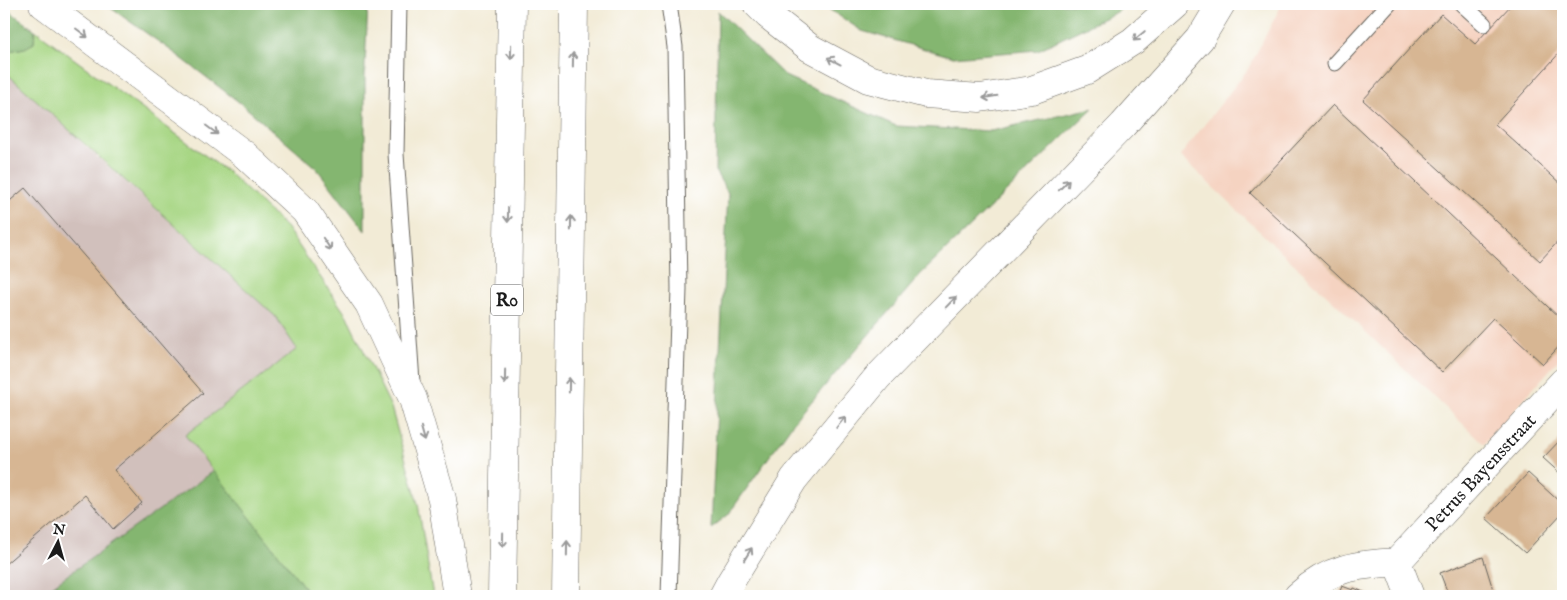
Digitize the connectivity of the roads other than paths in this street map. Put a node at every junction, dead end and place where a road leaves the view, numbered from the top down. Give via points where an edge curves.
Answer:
1 (43, 4) edge
2 (399, 4) edge
3 (512, 4) edge
4 (574, 4) edge
5 (669, 4) edge
6 (757, 4) edge
7 (1175, 4) edge
8 (1220, 4) edge
9 (1389, 4) edge
10 (1462, 4) edge
11 (1484, 24) dead end
12 (1334, 63) dead end
13 (1563, 382) edge
14 (414, 399) junction
15 (1397, 562) junction
16 (458, 596) edge
17 (502, 596) edge
18 (566, 596) edge
19 (669, 596) edge
20 (723, 596) edge
21 (1298, 596) edge
22 (1410, 596) edge

1 -> 14 main road via 245,155 305,211 368,304
2 - 14 lane via 396,154
3 -> 17 main road, R0
18 -> 4 main road
5 - 19 lane via 675,48 679,289
7 -> 6 main road via 1133,41 1087,70 1032,90 980,98 926,94 868,79 810,48
20 -> 8 main road via 794,479 877,378 1123,125 1200,39
9 - 12 lane
10 - 11 lane
13 - 15 main road, Petrus Bayensstraat
14 -> 16 main road via 442,499
15 - 21 main road via 1338,570 1318,579
15 - 22 main road

